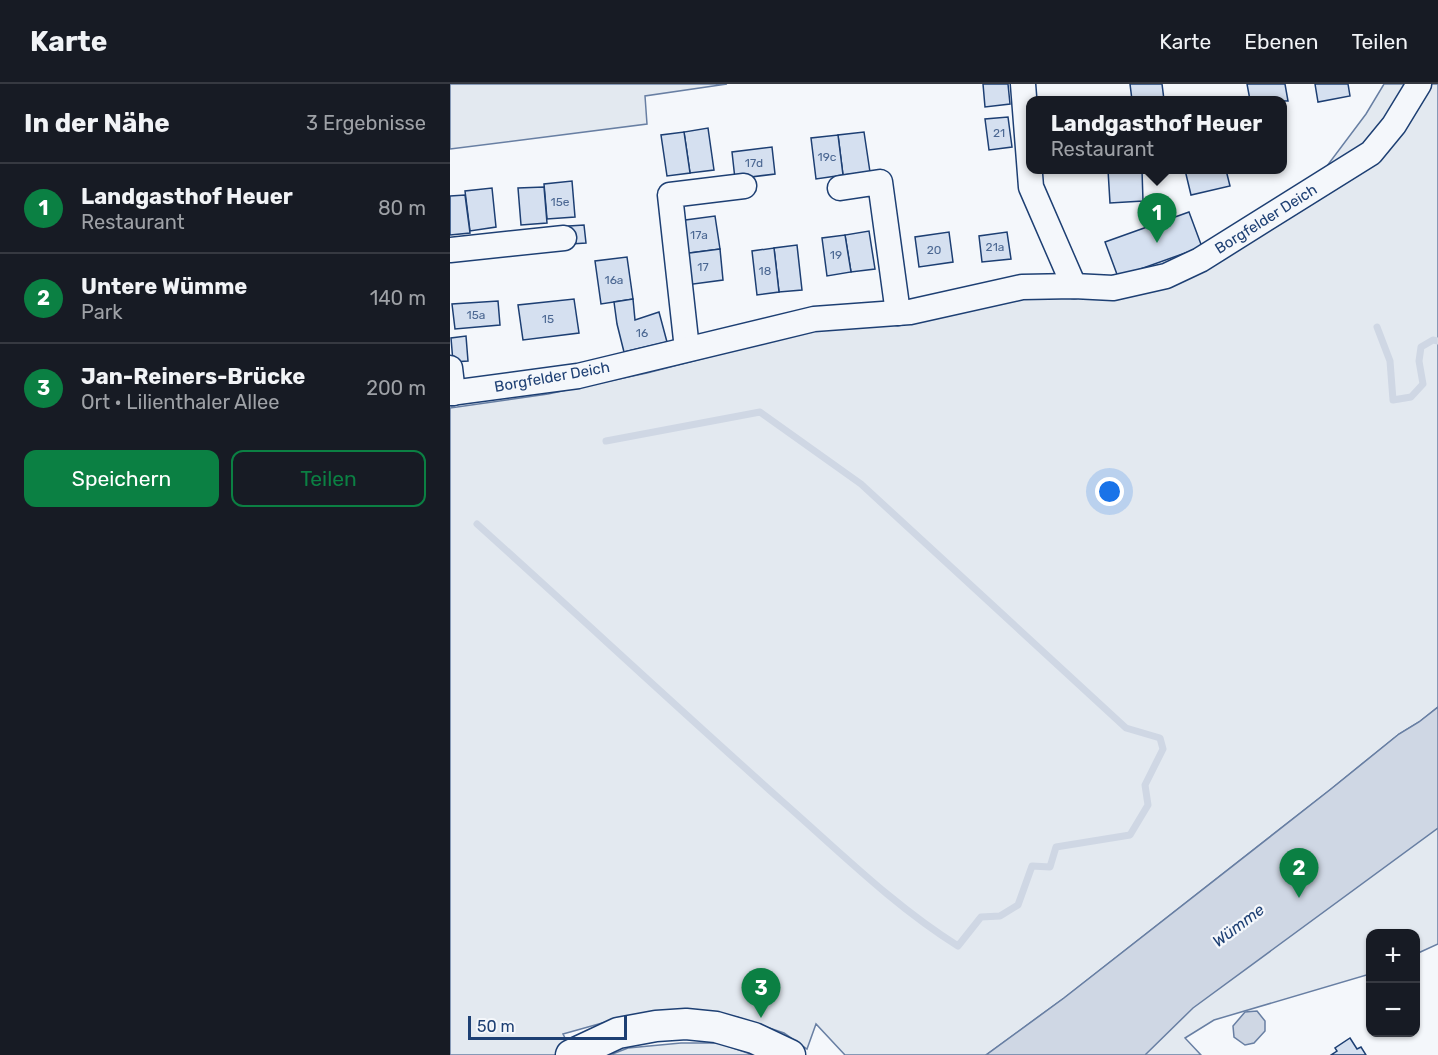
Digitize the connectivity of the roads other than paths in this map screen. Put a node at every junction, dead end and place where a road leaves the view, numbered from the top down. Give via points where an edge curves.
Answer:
1 (1023, 84) edge
2 (1419, 84) edge
3 (1026, 123) edge
4 (1030, 174) edge
5 (744, 186) dead end
6 (840, 188) dead end
7 (564, 238) dead end
8 (450, 250) edge
9 (1074, 286) junction
10 (898, 313) junction
11 (687, 350) junction
12 (450, 368) edge
13 (451, 393) edge
14 (573, 1054) edge
15 (790, 1055) edge

1 - 3 street
2 - 9 street, Borgfelder Deich via 1371,153 1200,260 1166,276 1113,288
4 - 9 street via 1031,188
5 - 11 street via 670,195
6 - 10 street via 880,182
7 - 8 street
9 - 10 street, Borgfelder Deich via 1022,287
10 - 11 street, Borgfelder Deich via 813,319
11 - 13 street, Borgfelder Deich via 578,376
12 - 13 street, Borgfelder Deich
14 - 15 main road via 618,1033 686,1024 716,1027 754,1038

